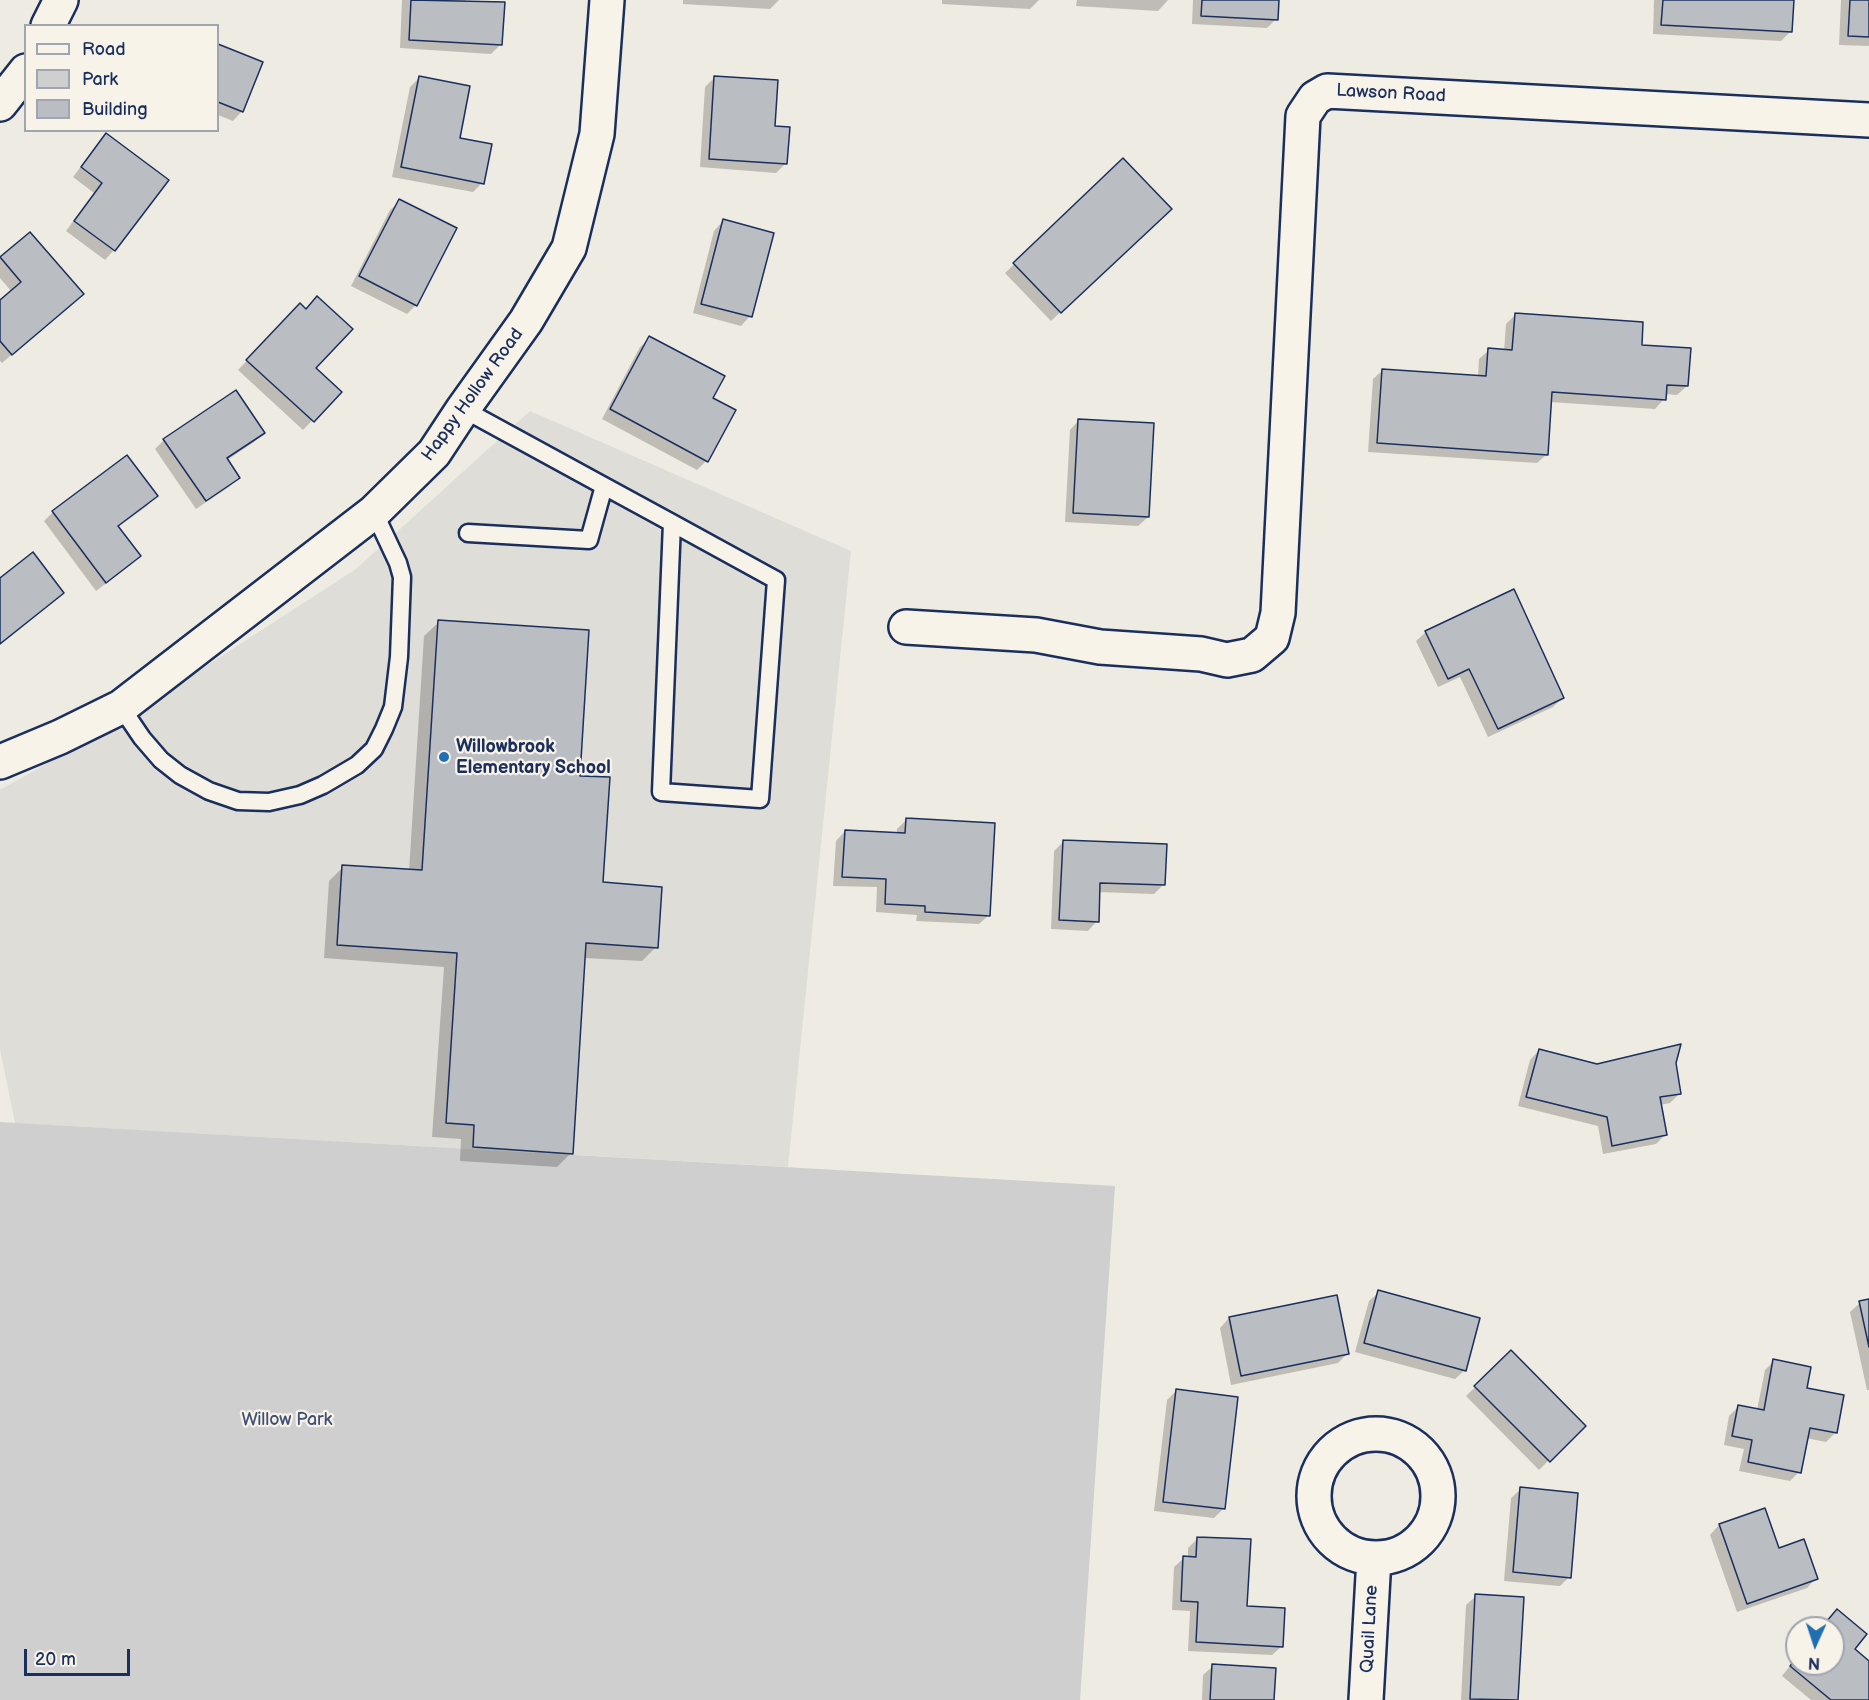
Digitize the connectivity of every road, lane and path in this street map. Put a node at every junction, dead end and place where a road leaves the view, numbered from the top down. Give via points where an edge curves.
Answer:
1 (61, 0) edge
2 (607, 0) edge
3 (49, 24) edge
4 (24, 74) edge
5 (0, 104) edge
6 (1869, 120) edge
7 (463, 409) junction
8 (604, 486) junction
9 (374, 513) junction
10 (672, 523) junction
11 (468, 533) dead end
12 (906, 627) dead end
13 (121, 707) junction
14 (0, 762) edge
15 (1374, 1558) dead end
16 (1366, 1700) edge

1 - 3 street
2 - 7 street, Happy Hollow Road via 597,134 569,248 526,321
4 - 5 street
6 - 12 street, Lawson Road via 1327,91 1315,98 1304,116 1278,613 1272,638 1252,654 1227,660 1201,654 1100,647 1036,635
7 - 8 lane
7 - 9 street, Happy Hollow Road via 434,453
8 - 10 lane
8 - 11 lane via 589,540
9 - 13 street, Happy Hollow Road
9 - 13 lane via 402,577 399,657 393,707 374,749 357,765 300,795 269,802 238,801 209,791 161,760
10 - 10 lane via 776,580 760,799 661,792
13 - 14 street, Happy Hollow Road
15 - 16 street, Quail Lane

